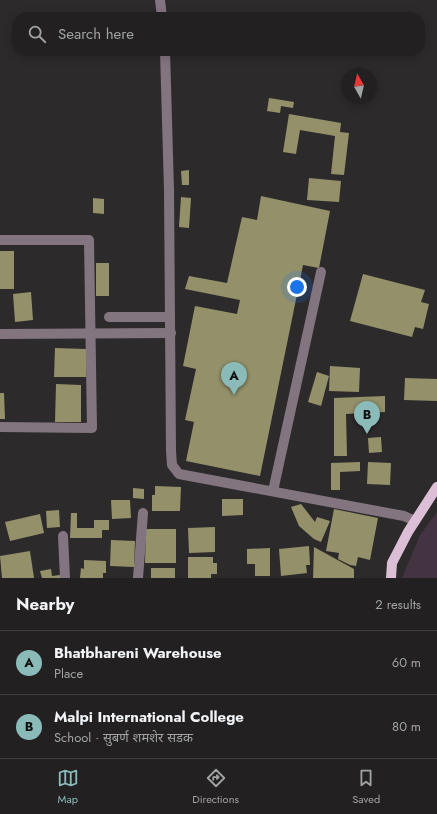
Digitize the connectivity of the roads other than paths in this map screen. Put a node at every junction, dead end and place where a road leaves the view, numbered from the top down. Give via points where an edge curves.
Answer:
1 (160, 0) edge
2 (161, 12) edge
3 (165, 56) edge
4 (0, 240) edge
5 (321, 272) dead end
6 (109, 317) dead end
7 (170, 317) junction
8 (171, 333) junction
9 (0, 334) edge
10 (91, 334) junction
11 (0, 427) edge
12 (437, 487) edge
13 (273, 491) junction
14 (143, 514) dead end
15 (415, 521) junction
16 (63, 536) dead end
17 (65, 578) edge
18 (138, 578) edge
19 (391, 578) edge

1 - 2 street
3 - 7 street
4 - 10 street via 89,240
5 - 13 street
6 - 7 street
7 - 8 street
8 - 10 street
8 - 13 street via 172,465 179,474
9 - 10 street
10 - 11 street via 92,428
12 - 15 main road
13 - 15 street via 404,516
14 - 18 street
15 - 19 main road via 392,563
16 - 17 street

